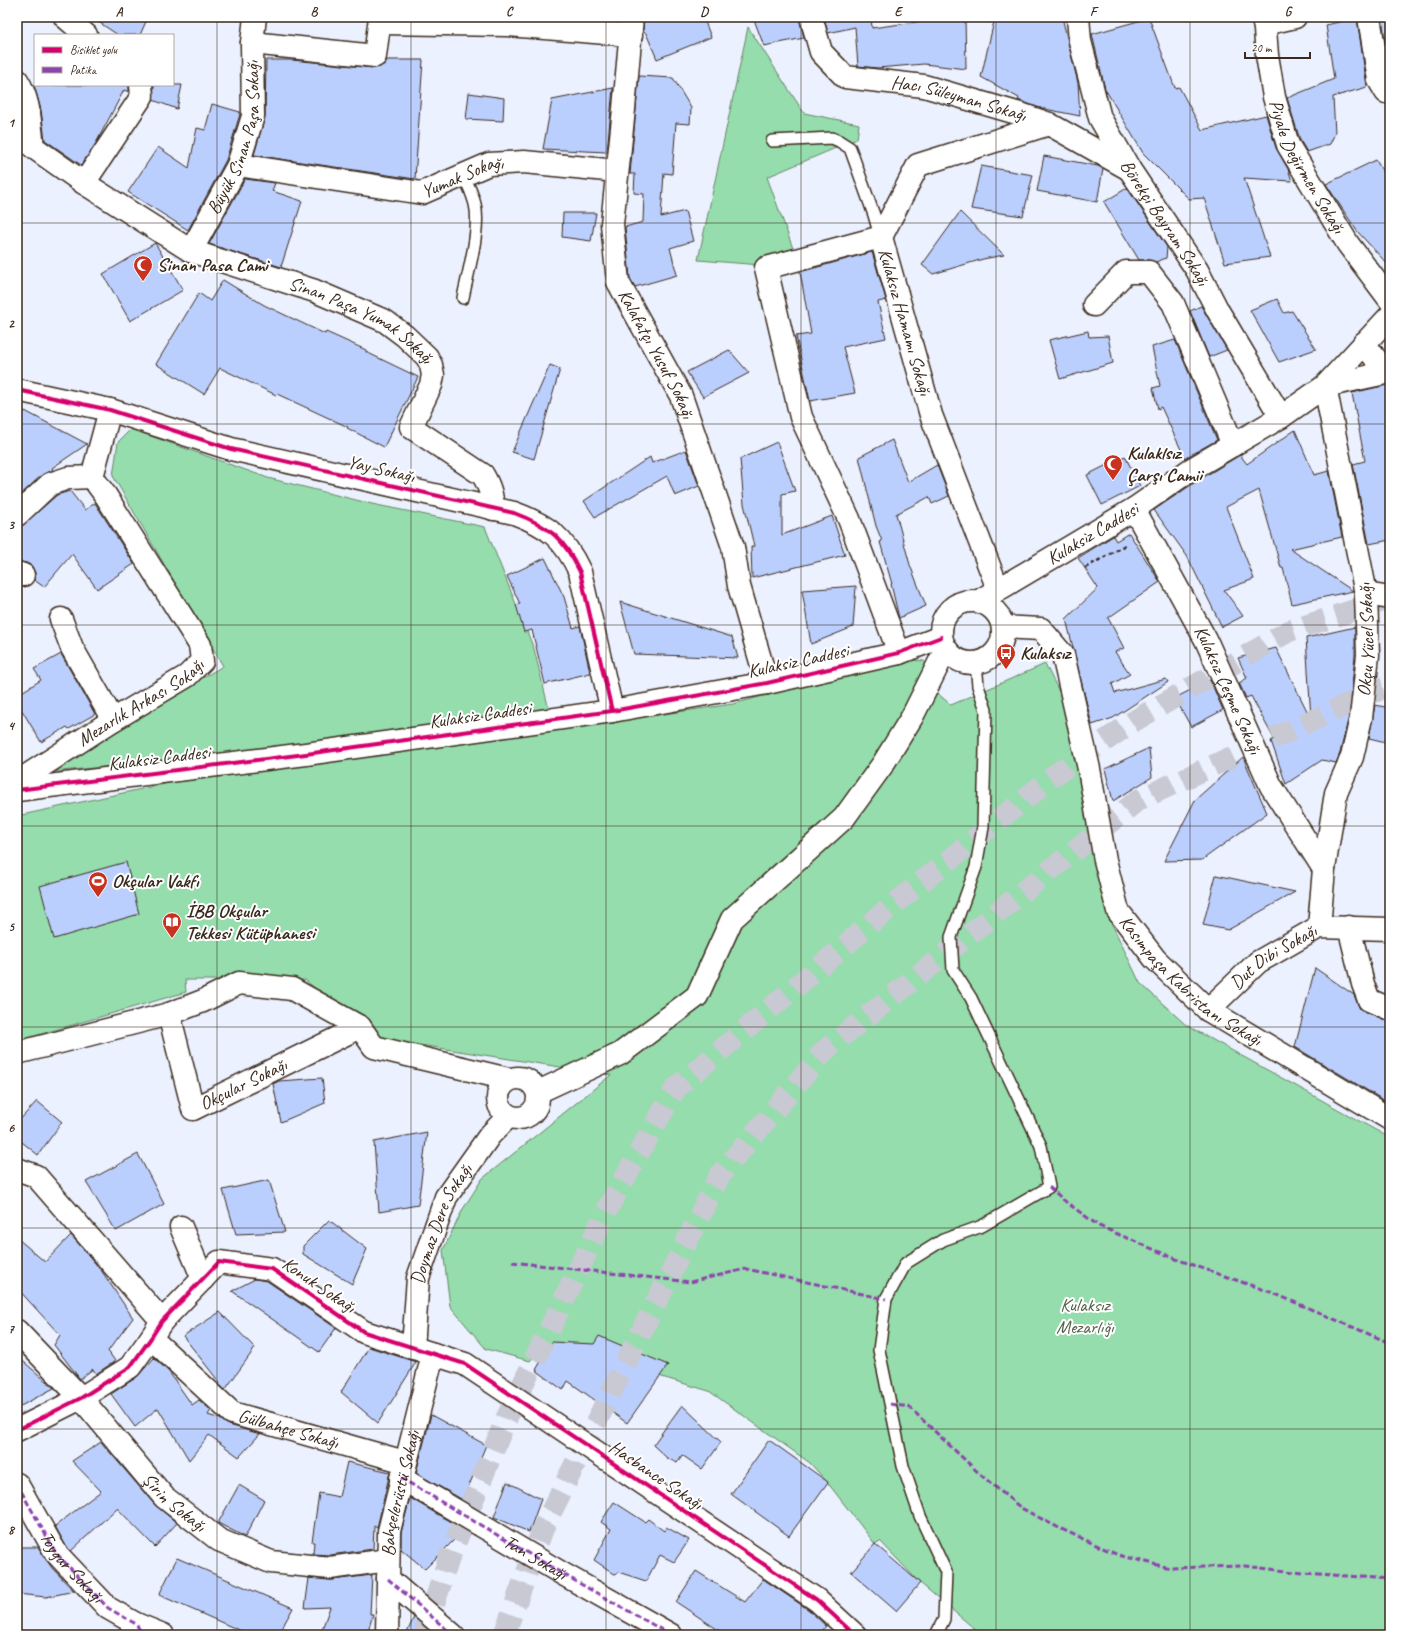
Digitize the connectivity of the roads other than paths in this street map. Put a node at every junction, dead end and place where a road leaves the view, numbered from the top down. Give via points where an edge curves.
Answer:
1 (65, 17) edge
2 (255, 17) edge
3 (811, 17) edge
4 (1078, 17) edge
5 (1294, 17) edge
6 (1369, 17) edge
7 (380, 20) edge
8 (509, 21) edge
9 (1264, 21) edge
10 (631, 26) edge
11 (85, 34) edge
12 (252, 43) junction
13 (17, 80) edge
14 (141, 86) edge
15 (1386, 92) dead end
16 (1049, 124) junction
17 (772, 141) dead end
18 (238, 165) junction
19 (616, 170) junction
20 (1130, 170) junction
21 (463, 175) junction
22 (84, 183) junction
23 (881, 237) junction
24 (191, 251) junction
25 (463, 298) dead end
26 (1390, 300) edge
27 (1094, 305) dead end
28 (1390, 316) edge
29 (1364, 344) junction
30 (1388, 372) edge
31 (1325, 386) junction
32 (17, 390) edge
33 (110, 410) junction
34 (1281, 417) junction
35 (1233, 445) junction
36 (92, 477) junction
37 (493, 509) junction
38 (1134, 509) junction
39 (17, 515) edge
40 (998, 589) junction
41 (1366, 594) junction
42 (1390, 598) edge
43 (979, 601) junction
44 (61, 619) dead end
45 (1003, 627) junction
46 (944, 643) junction
47 (900, 653) junction
48 (976, 663) junction
49 (768, 683) junction
50 (612, 710) junction
51 (113, 720) junction
52 (17, 782) edge
53 (17, 790) edge
54 (1324, 869) junction
55 (1319, 926) junction
56 (1349, 926) junction
57 (1390, 929) edge
58 (1390, 1009) edge
59 (1208, 1010) junction
60 (169, 1014) junction
61 (360, 1027) junction
62 (17, 1053) edge
63 (508, 1079) junction
64 (538, 1092) junction
65 (509, 1116) junction
66 (1390, 1119) edge
67 (17, 1169) edge
68 (181, 1227) dead end
69 (203, 1279) junction
70 (157, 1329) junction
71 (17, 1331) edge
72 (423, 1351) junction
73 (81, 1398) junction
74 (17, 1430) edge
75 (403, 1470) junction
76 (17, 1484) edge
77 (388, 1569) junction
78 (135, 1631) edge
79 (163, 1635) edge
80 (387, 1635) edge
81 (453, 1635) edge
82 (670, 1635) edge
83 (855, 1635) edge
84 (936, 1635) edge

1 - 11 street
2 - 12 street, Büyük Sinan Paşa Sokağı
3 - 16 street, Hacı Süleyman Sokağı via 821,52 844,77 924,86
4 - 20 street, Börekçi Bayram Sokağı via 1080,41 1100,118
5 - 9 street
6 - 15 street via 1379,80
7 - 8 street
7 - 12 street via 375,56
8 - 10 street
9 - 26 street, Piyale Değirmen Sokağı via 1274,97 1288,145 1348,244
10 - 19 street, Kalafatçı Yusuf Sokağı
12 - 18 street, Büyük Sinan Paşa Sokağı via 253,116
13 - 22 street, Sinan Paşa Yumak Sokağı via 28,101 33,147
14 - 22 street via 142,96
16 - 20 street, Hacı Süleyman Sokağı
16 - 23 street, Kulaksız Hamamı Sokağı via 918,165
17 - 23 lane via 832,138 850,148
18 - 21 street, Yumak Sokağı via 422,193
18 - 24 street, Büyük Sinan Paşa Sokağı
19 - 21 street, Yumak Sokağı via 524,162 489,164
19 - 49 street, Kalafatçı Yusuf Sokağı via 612,224 618,282 684,403 733,547 739,586
20 - 34 street, Börekçi Bayram Sokağı via 1197,270 1218,311
21 - 25 lane via 475,205 476,221
22 - 24 street, Sinan Paşa Yumak Sokağı
23 - 40 street, Kulaksız Hamamı Sokağı via 931,415
23 - 47 street via 766,268 801,417 848,519
24 - 37 street, Sinan Paşa Yumak Sokağı via 315,291 385,321 405,336 427,357 433,375 431,385 411,427 483,475 492,494
27 - 35 street via 1126,272 1149,272 1173,303
28 - 29 street
29 - 30 street
29 - 31 street
30 - 31 street
31 - 34 street, Kulaksiz Caddesi
31 - 41 street, Okçu Yücel Sokağı
32 - 33 street, Yay Sokağı
33 - 36 street
33 - 37 street, Yay Sokağı via 231,449
34 - 35 street, Kulaksiz Caddesi
35 - 38 street, Kulaksiz Caddesi via 1190,470
36 - 39 street via 68,478 50,484
36 - 51 street, Mezarlık Arkası Sokağı via 200,645 202,661 187,676
37 - 50 street, Yay Sokağı via 534,520 550,530 572,556 580,572
38 - 40 street, Kulaksiz Caddesi
38 - 54 street, Kulaksız Çeşme Sokağı via 1206,640 1271,786
40 - 43 street, Kulaksiz Caddesi
41 - 42 street
41 - 54 street, Okçu Yücel Sokağı via 1368,655 1361,718 1352,757 1336,793
43 - 45 street via 995,610
43 - 46 street via 959,603 950,609 941,627
44 - 51 street via 72,648
45 - 48 street via 1000,647 994,655
45 - 59 street, Kasımpaşa Kabristanı Sokağı via 1041,629 1063,655 1118,911 1155,960
46 - 47 street, Kulaksiz Caddesi
46 - 48 street via 951,656 959,661
46 - 64 street via 912,717 883,764 844,818 732,919 697,996 620,1054
47 - 49 street, Kulaksiz Caddesi
48 - 84 lane via 978,686 986,710 983,827 976,867 951,937 953,970 971,998 1041,1146 1049,1187 982,1226 943,1240 906,1263 886,1298 879,1350 903,1466 920,1516 946,1572 944,1619
49 - 50 street, Kulaksiz Caddesi
50 - 53 street, Kulaksiz Caddesi via 306,754
51 - 52 street, Mezarlık Arkası Sokağı
54 - 55 street, Okçu Yücel Sokağı
55 - 56 street, Dut Dibi Sokağı
55 - 59 street, Dut Dibi Sokağı via 1258,962
56 - 57 street, Dut Dibi Sokağı
56 - 58 street via 1369,1000
59 - 66 street, Kasımpaşa Kabristanı Sokağı
60 - 61 street via 203,1001 239,982 292,989
60 - 61 street, Okçular Sokağı via 193,1109
60 - 62 street
61 - 63 street via 374,1047
63 - 64 street via 522,1077 529,1080
63 - 65 street via 502,1084 498,1100 500,1107
64 - 65 street via 537,1106 529,1115 522,1118
65 - 72 street, Doymaz Dere Sokağı via 490,1135 446,1197 418,1278
67 - 70 street, Gülbahçe Sokağı via 36,1176
68 - 69 street
69 - 70 street, Konuk Sokağı
69 - 72 street, Konuk Sokağı via 219,1262 272,1269 364,1332
70 - 73 street, Konuk Sokağı via 130,1367
70 - 75 street, Gülbahçe Sokağı via 232,1413
71 - 73 street, Şirin Sokağı
72 - 75 street, Bahçelerüstü Sokağı
72 - 83 street, Hasbance Sokağı via 465,1364 817,1600
73 - 74 street, Konuk Sokağı
73 - 77 street, Şirin Sokağı via 164,1497 219,1540 271,1562 330,1568
75 - 77 street, Bahçelerüstü Sokağı via 389,1531
75 - 82 street, Tan Sokağı via 563,1574
76 - 78 street, Toygar Sokağı via 56,1554 108,1608
77 - 80 street, Bahçelerüstü Sokağı
77 - 81 street
78 - 79 street, Toygar Sokağı

